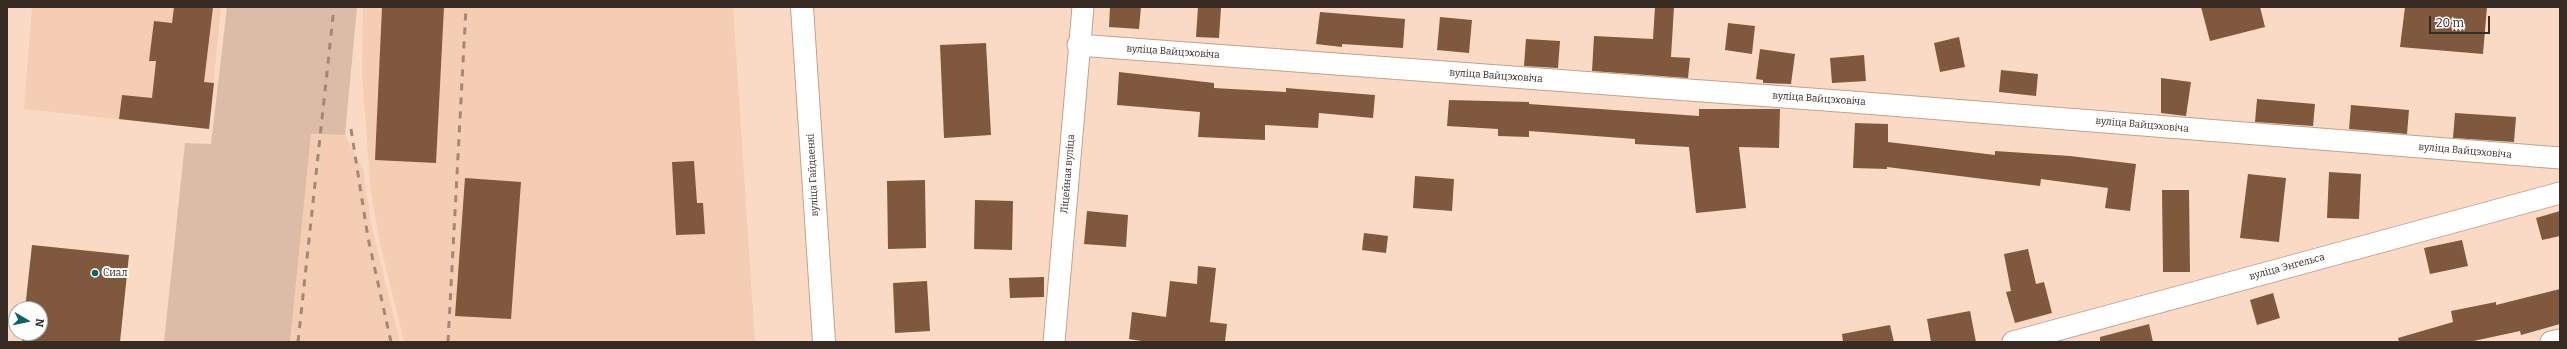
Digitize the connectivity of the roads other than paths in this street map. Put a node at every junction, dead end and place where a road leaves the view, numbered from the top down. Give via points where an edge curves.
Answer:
1 (802, 7) edge
2 (1082, 7) edge
3 (1078, 46) junction
4 (2560, 158) edge
5 (2560, 193) edge
6 (2560, 340) edge
7 (824, 342) edge
8 (1054, 342) edge
9 (2013, 342) edge
10 (2551, 342) edge

1 - 7 street, вуліца Гайдаенкі
2 - 3 street, Ліцейная вуліца
3 - 4 street, вуліца Вайцэховіча via 1860,102
3 - 8 street, Ліцейная вуліца
5 - 9 street, вуліца Энгельса
6 - 10 street

